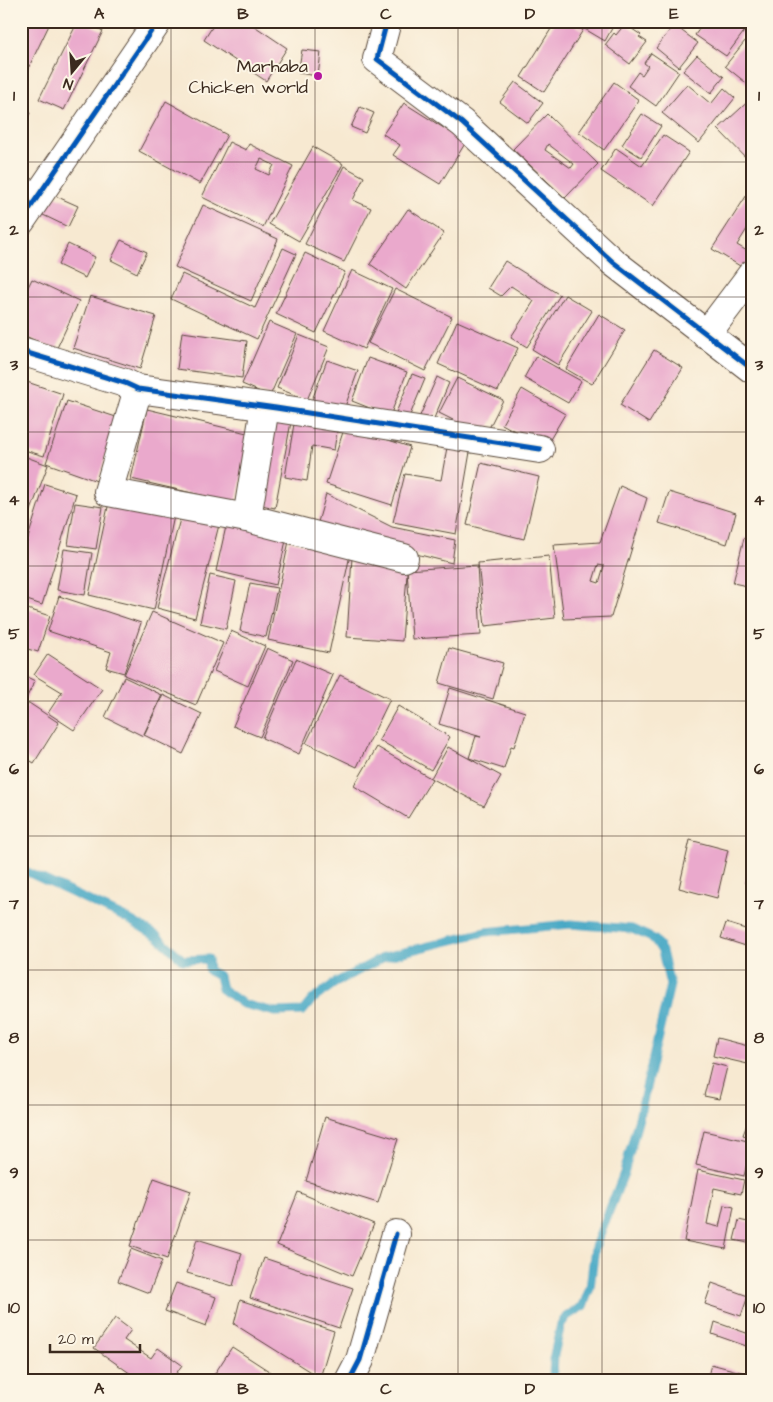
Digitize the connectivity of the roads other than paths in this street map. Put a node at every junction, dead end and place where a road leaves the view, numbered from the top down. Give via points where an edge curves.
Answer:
1 (158, 21) edge
2 (387, 21) edge
3 (21, 220) edge
4 (752, 274) edge
5 (706, 335) junction
6 (21, 351) edge
7 (752, 369) edge
8 (138, 390) junction
9 (265, 407) junction
10 (540, 449) dead end
11 (247, 518) junction
12 (404, 558) dead end
13 (396, 1234) dead end
14 (349, 1381) edge

1 - 3 street
2 - 5 street via 377,59 462,123 613,262
4 - 5 street
5 - 7 street
6 - 8 street via 125,383
8 - 9 street
8 - 11 street via 108,492
9 - 10 street
9 - 11 street
11 - 12 street
13 - 14 street via 360,1360

